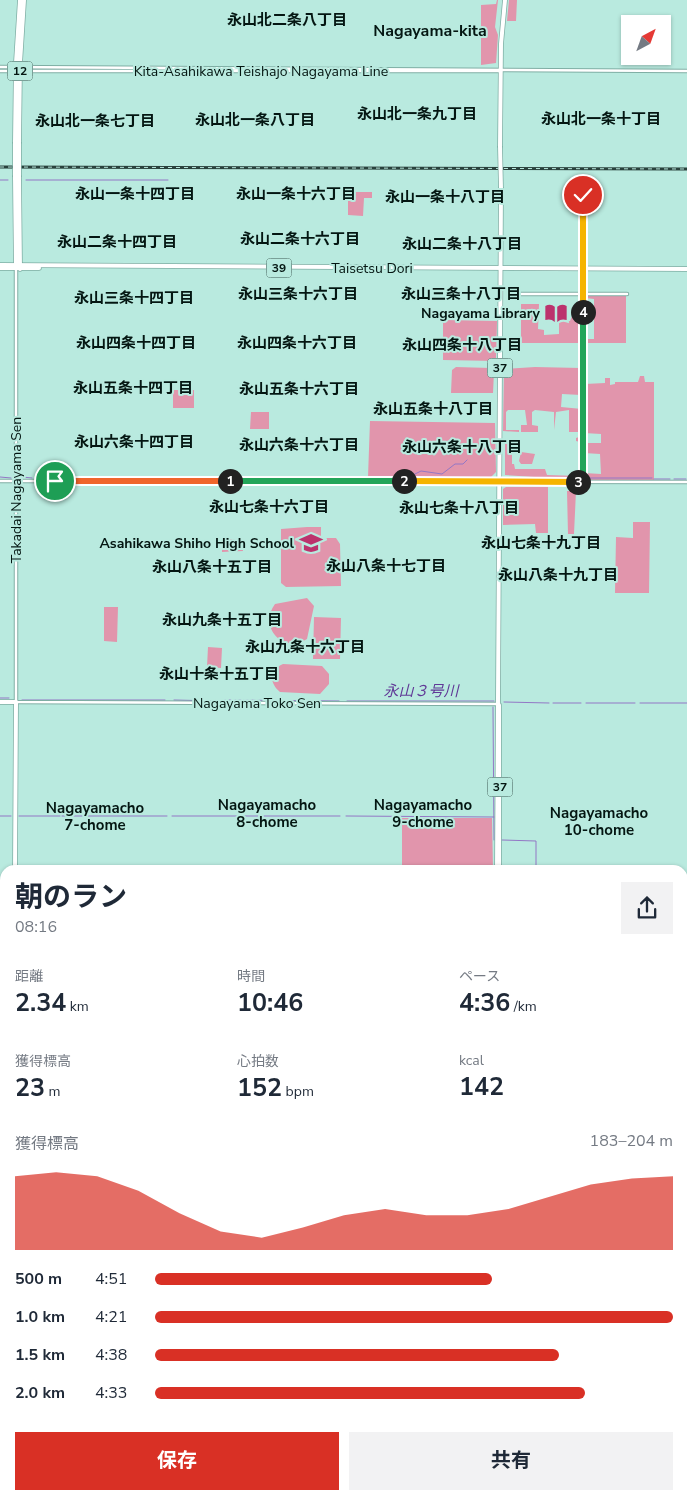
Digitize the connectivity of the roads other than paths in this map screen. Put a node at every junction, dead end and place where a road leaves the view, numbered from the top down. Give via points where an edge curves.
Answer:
1 (22, 0) edge
2 (505, 0) edge
3 (0, 69) edge
4 (18, 69) junction
5 (501, 70) junction
6 (687, 72) edge
7 (583, 195) junction
8 (0, 267) edge
9 (18, 267) junction
10 (501, 268) junction
11 (583, 268) junction
12 (687, 269) edge
13 (519, 294) dead end
14 (583, 294) junction
15 (627, 294) dead end
16 (0, 481) edge
17 (16, 481) junction
18 (500, 482) junction
19 (583, 482) junction
20 (687, 482) edge
21 (0, 702) edge
22 (16, 702) junction
23 (499, 704) junction
24 (15, 865) edge
25 (498, 865) edge

1 - 4 main road, 12
2 - 5 main road, 37
3 - 4 street, Kita-Asahikawa Teishajo Nagayama Line
4 - 5 street, Kita-Asahikawa Teishajo Nagayama Line
4 - 9 main road, 12, bridge
5 - 6 street, Kita-Asahikawa Teishajo Nagayama Line
5 - 10 main road, 37, bridge
7 - 7 street via 582,181 590,181 590,187
7 - 11 street
8 - 9 main road, Taisetsu Dori / 39
9 - 10 main road, Taisetsu Dori / 39
9 - 17 street, Takadai Nagayama Sen
10 - 11 main road, Taisetsu Dori / 39
10 - 18 main road, 37
11 - 12 main road, Taisetsu Dori / 39
11 - 14 street
13 - 14 street
14 - 15 street
14 - 19 street
16 - 17 street
17 - 18 street
17 - 22 street, Takadai Nagayama Sen
18 - 19 street
18 - 23 main road, 37
19 - 20 street
21 - 22 main road
22 - 23 street, Nagayama Toko Sen
22 - 24 main road
23 - 25 main road, 37

